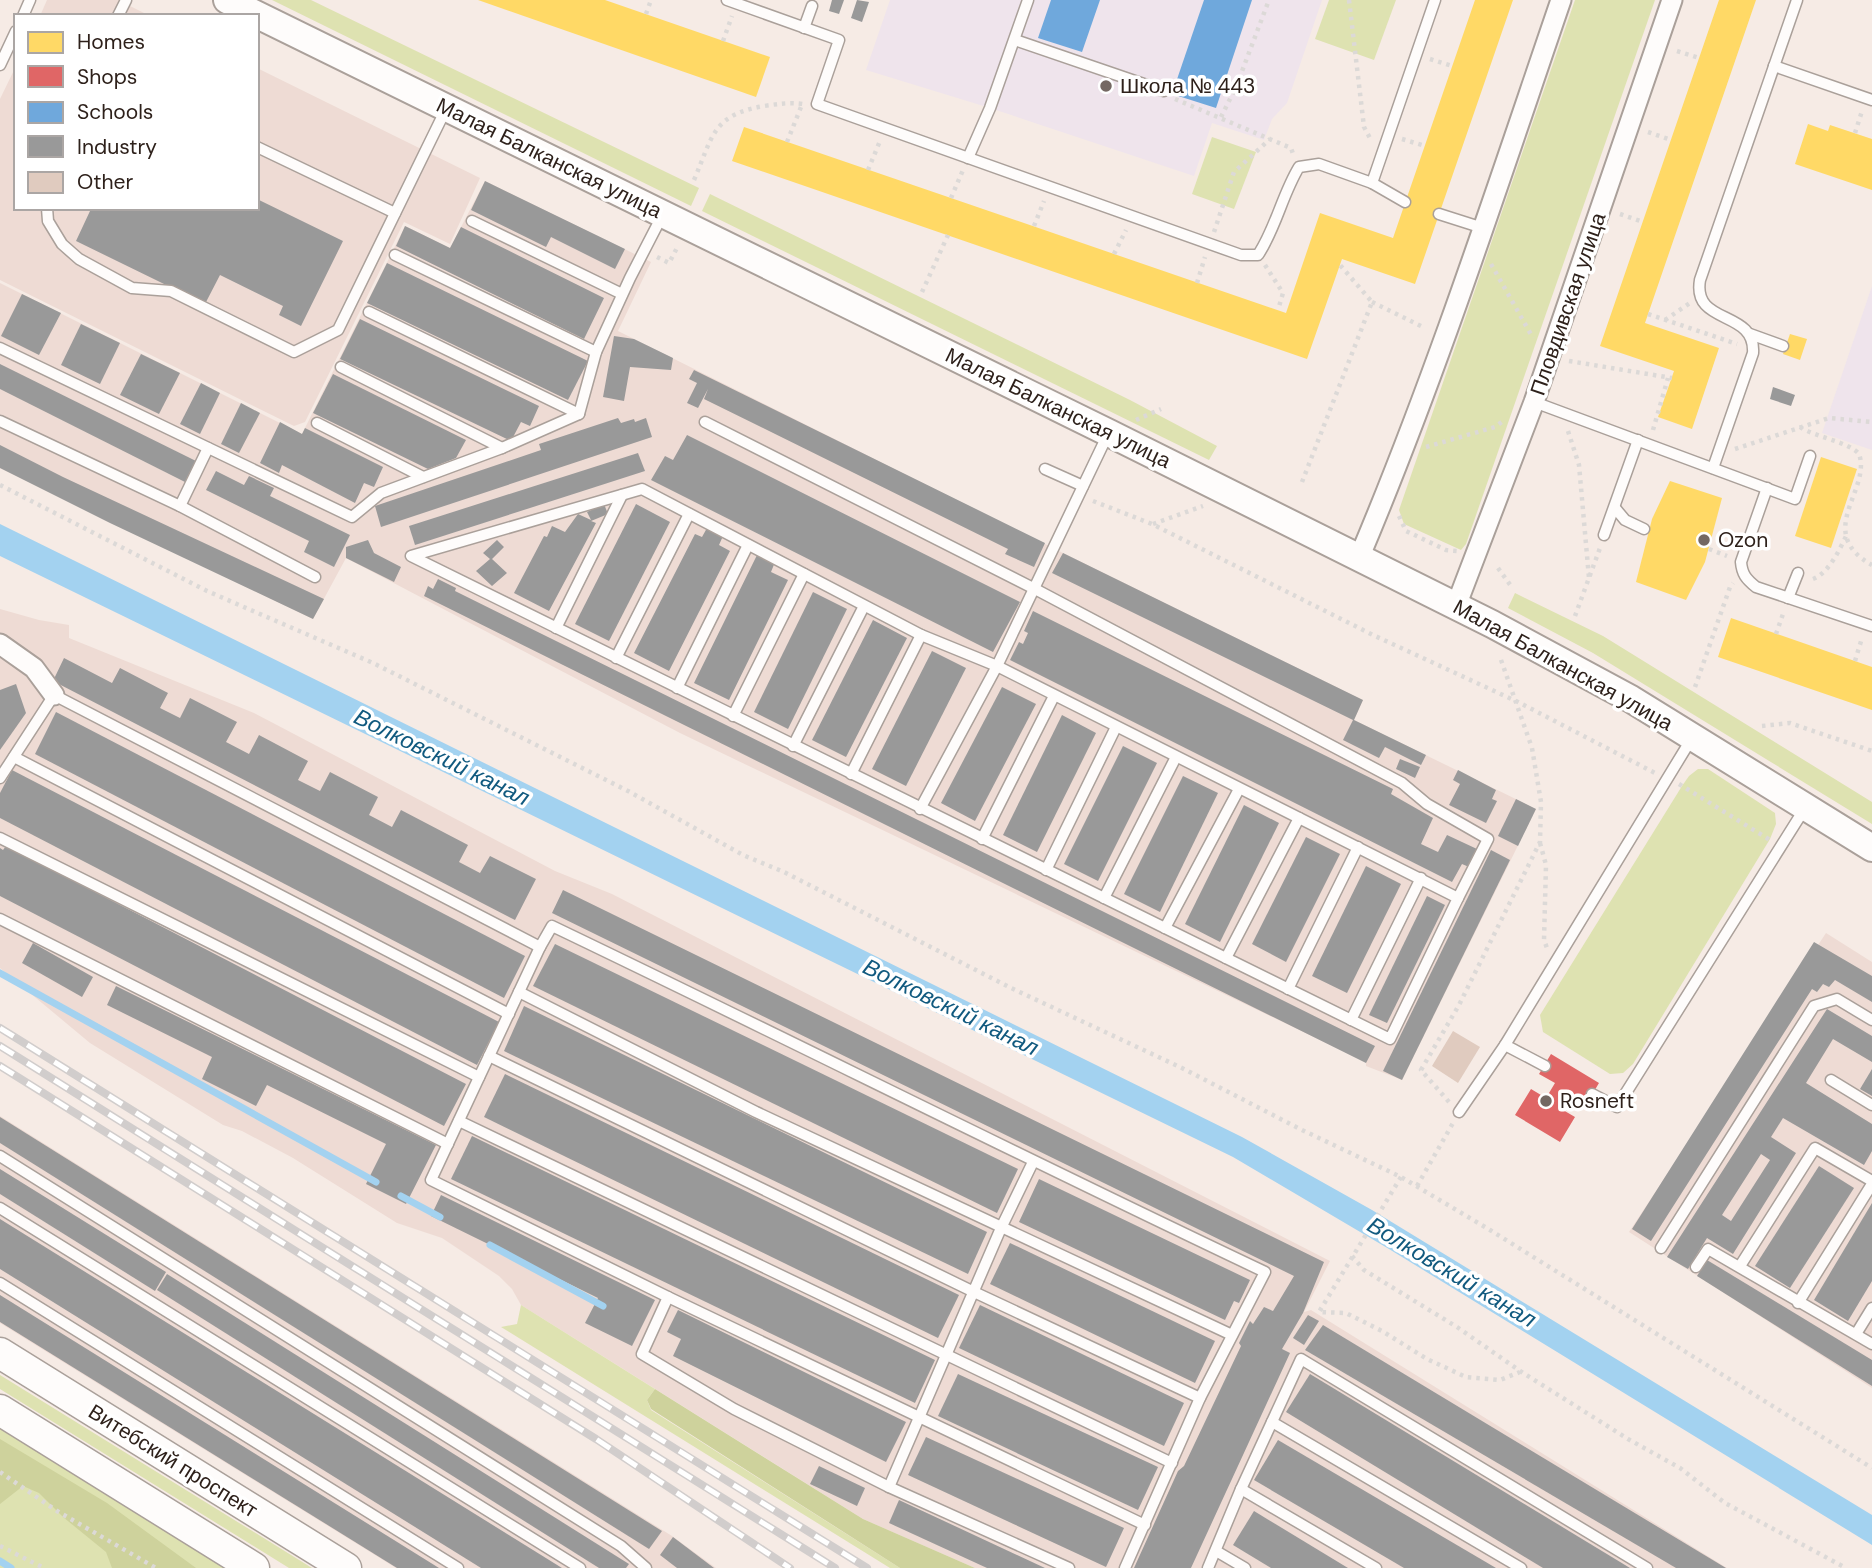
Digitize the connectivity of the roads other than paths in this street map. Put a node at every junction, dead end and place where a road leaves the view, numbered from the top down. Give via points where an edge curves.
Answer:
1 (1028, 0) edge
2 (1435, 0) edge
3 (1560, 0) edge
4 (1672, 0) edge
5 (1797, 0) edge
6 (238, 2) edge
7 (732, 2) edge
8 (812, 6) dead end
9 (804, 28) junction
10 (14, 35) edge
11 (1015, 40) junction
12 (0, 65) edge
13 (1774, 66) junction
14 (1164, 92) road end
15 (1872, 100) edge
16 (447, 108) junction
17 (259, 148) edge
18 (968, 158) junction
19 (1372, 183) junction
20 (1405, 202) dead end
21 (47, 210) edge
22 (395, 213) junction
23 (663, 214) junction
24 (1439, 214) dead end
25 (472, 221) dead end
26 (1480, 237) junction
27 (395, 255) dead end
28 (622, 294) junction
29 (369, 312) dead end
30 (1752, 339) junction
31 (1783, 346) dead end
32 (0, 348) edge
33 (596, 352) junction
34 (341, 368) dead end
35 (1534, 402) junction
36 (579, 414) junction
37 (0, 421) edge
38 (705, 422) dead end
39 (317, 423) dead end
40 (1109, 433) junction
41 (1638, 440) junction
42 (208, 448) junction
43 (502, 448) junction
44 (1810, 456) dead end
45 (1713, 468) junction
46 (1045, 469) dead end
47 (424, 477) junction
48 (1768, 488) junction
49 (1081, 491) junction
50 (622, 495) junction
51 (180, 506) junction
52 (1615, 508) junction
53 (689, 514) junction
54 (1644, 529) dead end
55 (1604, 535) road end
56 (748, 545) junction
57 (1359, 558) junction
58 (1798, 573) dead end
59 (804, 574) junction
60 (315, 577) dead end
61 (1035, 589) junction
62 (1788, 598) junction
63 (864, 606) junction
64 (1456, 606) junction
65 (1870, 625) edge
66 (556, 628) junction
67 (921, 635) junction
68 (4, 651) edge
69 (616, 658) junction
70 (997, 666) junction
71 (677, 688) junction
72 (54, 695) junction
73 (1054, 696) junction
74 (733, 716) junction
75 (1116, 727) junction
76 (1692, 737) junction
77 (793, 746) junction
78 (13, 757) junction
79 (1176, 757) junction
80 (851, 774) junction
81 (0, 778) edge
82 (1238, 789) junction
83 (1806, 807) junction
84 (920, 808) junction
85 (1299, 818) junction
86 (0, 838) edge
87 (982, 839) junction
88 (1358, 848) junction
89 (1872, 848) edge
90 (1046, 870) junction
91 (1421, 878) junction
92 (1104, 898) junction
93 (1458, 898) junction
94 (0, 919) edge
95 (1165, 928) junction
96 (540, 947) junction
97 (1226, 958) junction
98 (1288, 989) junction
99 (519, 992) junction
100 (509, 1014) junction
101 (1351, 1020) junction
102 (1872, 1020) edge
103 (1506, 1045) junction
104 (489, 1056) junction
105 (1545, 1066) dead end
106 (479, 1077) junction
107 (1831, 1080) dead end
108 (1592, 1094) dead end
109 (1872, 1105) edge
110 (1459, 1112) road end
111 (459, 1121) junction
112 (448, 1144) junction
113 (0, 1156) edge
114 (1033, 1163) junction
115 (1872, 1183) edge
116 (0, 1208) edge
117 (1001, 1228) junction
118 (1661, 1248) dead end
119 (1740, 1266) junction
120 (1696, 1267) dead end
121 (0, 1283) edge
122 (974, 1292) junction
123 (668, 1297) junction
124 (1798, 1303) junction
125 (1872, 1308) edge
126 (1232, 1335) junction
127 (1856, 1335) junction
128 (1872, 1344) edge
129 (0, 1353) edge
130 (946, 1356) junction
131 (1200, 1398) junction
132 (0, 1410) edge
133 (919, 1417) junction
134 (1272, 1422) junction
135 (1172, 1464) junction
136 (889, 1487) junction
137 (1241, 1489) junction
138 (1144, 1525) junction
139 (1216, 1551) junction
140 (254, 1568) edge
141 (346, 1568) edge
142 (458, 1568) edge
143 (580, 1568) edge
144 (645, 1568) edge
145 (1069, 1568) edge
146 (1125, 1568) edge
147 (1208, 1568) edge
148 (1245, 1568) edge
149 (1376, 1568) edge
150 (1521, 1568) edge
151 (1647, 1568) edge

1 - 11 lane
2 - 19 lane
3 - 26 street
4 - 35 street, Пловдивская улица
5 - 13 lane
6 - 16 street, Малая Балканская улица
7 - 9 lane
8 - 9 lane
9 - 18 lane via 839,40 817,104
10 - 12 lane
11 - 14 lane
11 - 18 lane
13 - 15 lane
13 - 30 lane via 1700,280 1700,296 1709,309 1737,322
16 - 22 lane
16 - 23 street, Малая Балканская улица
17 - 22 lane
18 - 19 lane via 1241,255 1258,254 1269,239 1299,167 1319,164
19 - 20 lane
21 - 22 lane via 48,221 62,244 79,259 132,288 171,291 294,352 338,330
23 - 28 lane
23 - 40 street, Малая Балканская улица
24 - 26 lane
25 - 28 lane
26 - 57 street
27 - 33 lane
28 - 33 lane
29 - 36 lane
30 - 31 lane
30 - 45 lane via 1753,352
32 - 42 lane
33 - 36 lane
34 - 43 lane
35 - 41 lane
35 - 64 street, Пловдивская улица
36 - 43 lane
37 - 51 lane
38 - 61 lane
39 - 47 lane
40 - 49 lane
40 - 57 street, Малая Балканская улица
41 - 45 lane
41 - 52 lane
42 - 47 lane via 352,517 381,493
42 - 51 lane
43 - 47 lane
44 - 48 lane via 1795,499
45 - 48 lane
46 - 49 lane
48 - 62 lane via 1741,562 1742,572 1756,587
49 - 61 lane
50 - 53 lane via 642,489
50 - 66 lane
50 - 66 lane via 411,556
51 - 60 lane
52 - 54 lane via 1625,520
52 - 55 lane
53 - 56 lane
53 - 69 lane
56 - 59 lane
56 - 71 lane
57 - 64 street, Малая Балканская улица
58 - 62 lane
59 - 63 lane
59 - 74 lane
61 - 70 lane
61 - 93 lane via 1402,783 1427,804 1488,839
62 - 65 lane
63 - 67 lane
63 - 77 lane
64 - 76 street, Малая Балканская улица via 1574,667
66 - 69 lane
67 - 70 lane
67 - 80 lane
68 - 72 street via 34,668
69 - 71 lane
70 - 73 lane
70 - 84 lane
71 - 74 lane
72 - 78 lane
72 - 96 lane
73 - 75 lane
73 - 87 lane
74 - 77 lane
75 - 79 lane
75 - 90 lane
76 - 83 street, Малая Балканская улица
76 - 103 lane
77 - 80 lane
78 - 81 lane
78 - 100 lane
79 - 82 lane
79 - 92 lane
80 - 84 lane
82 - 85 lane
82 - 95 lane
83 - 89 street, Малая Балканская улица
83 - 108 lane via 1617,1107
84 - 87 lane
85 - 88 lane
85 - 97 lane
86 - 106 lane
87 - 90 lane
88 - 91 lane
88 - 98 lane
90 - 92 lane
91 - 93 lane
91 - 101 lane
92 - 95 lane
93 - 101 lane via 1390,1039
94 - 112 lane
95 - 97 lane
96 - 99 lane
96 - 114 lane via 552,926
97 - 98 lane
98 - 101 lane
99 - 100 lane
99 - 117 lane via 756,1112
100 - 104 lane
102 - 118 lane via 1837,999 1814,1006
103 - 105 lane
103 - 110 lane
104 - 106 lane
104 - 122 lane
106 - 111 lane
107 - 109 lane
111 - 112 lane
111 - 130 lane
112 - 123 lane via 431,1180
113 - 144 lane via 621,1546
114 - 117 lane
114 - 126 lane via 1265,1272
115 - 119 lane via 1815,1149
115 - 124 lane
116 - 143 lane
117 - 122 lane
117 - 126 lane
119 - 120 lane via 1708,1249
119 - 124 lane
121 - 142 lane
122 - 130 lane
122 - 131 lane
123 - 133 lane
123 - 136 lane via 642,1354 734,1409
124 - 127 lane
125 - 127 lane
126 - 131 lane
127 - 128 lane
129 - 141 main road, Витебский проспект
130 - 133 lane
130 - 135 lane
131 - 135 lane
132 - 140 main road
133 - 136 lane
133 - 138 lane
134 - 137 lane
134 - 150 lane
134 - 151 lane via 1301,1359
135 - 138 lane
136 - 145 lane
137 - 139 lane
137 - 149 lane
138 - 146 lane
139 - 147 lane
139 - 148 lane

